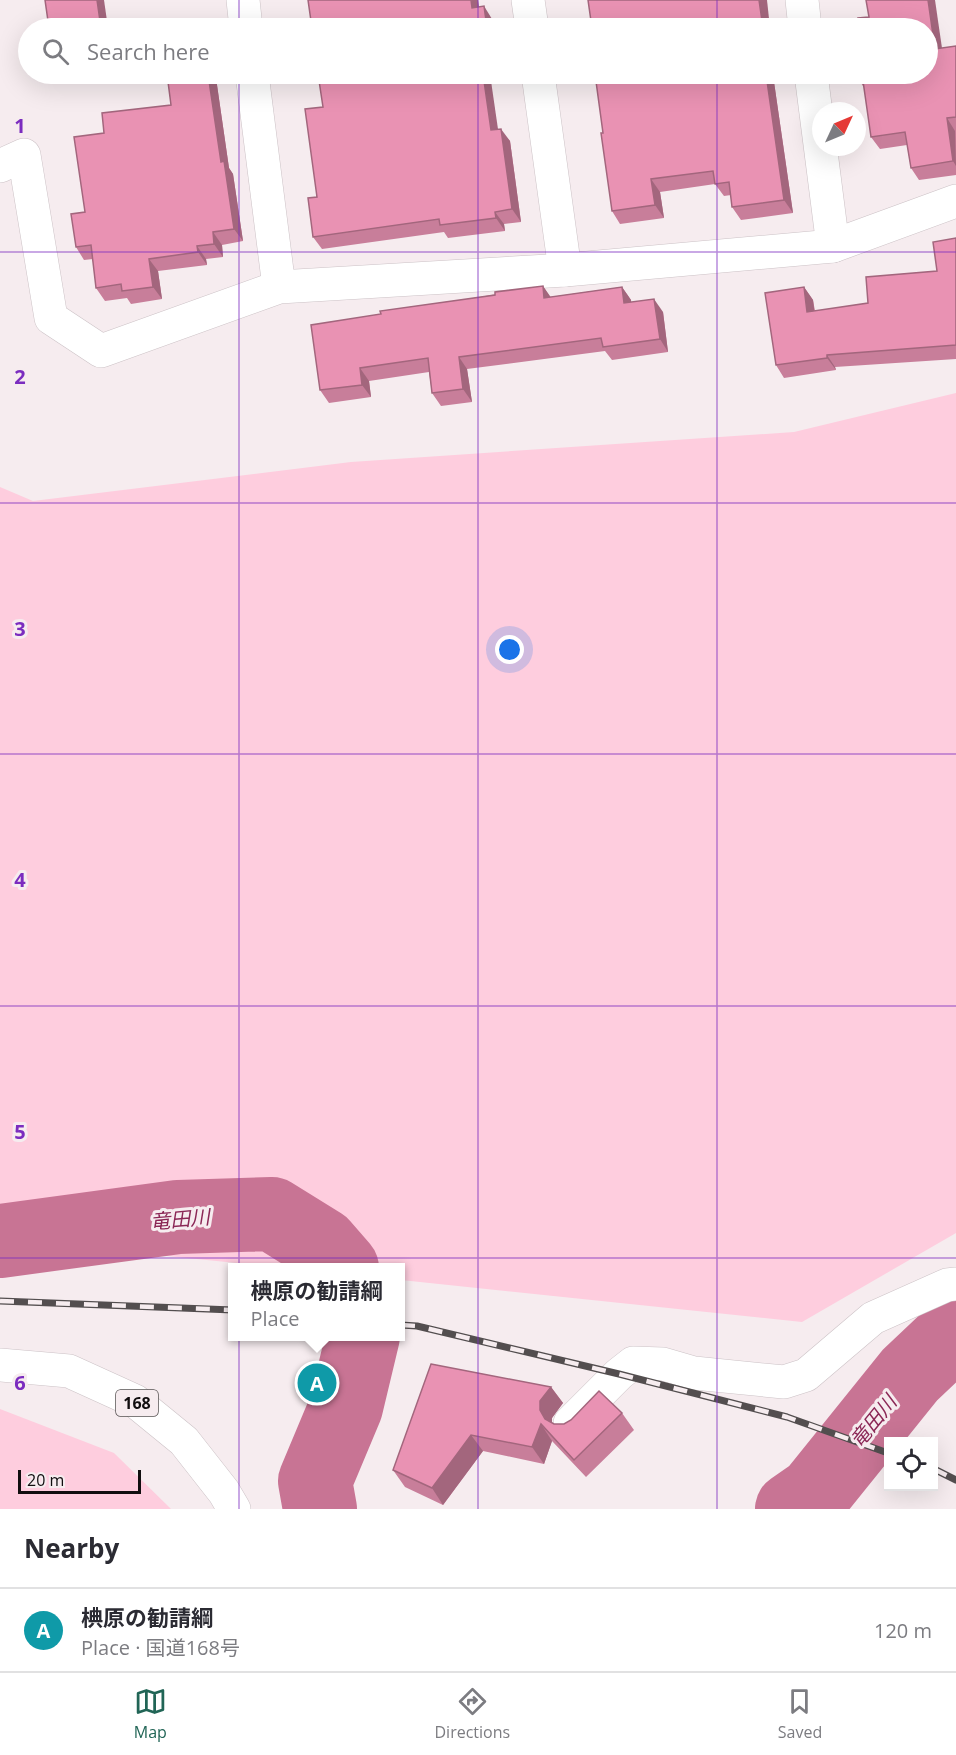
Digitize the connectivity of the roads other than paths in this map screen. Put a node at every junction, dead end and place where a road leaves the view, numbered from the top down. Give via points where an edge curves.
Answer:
1 (243, 0) edge
2 (528, 0) edge
3 (802, 0) edge
4 (245, 18) edge
5 (531, 18) edge
6 (805, 18) edge
7 (253, 84) edge
8 (539, 84) edge
9 (812, 84) edge
10 (0, 166) edge
11 (956, 201) edge
12 (833, 246) junction
13 (565, 270) junction
14 (279, 287) junction
15 (956, 1284) edge
16 (0, 1365) edge
17 (570, 1423) edge
18 (234, 1509) edge

1 - 4 main road
2 - 5 main road
3 - 6 main road
7 - 14 main road
8 - 13 main road
9 - 12 main road
10 - 14 main road via 24,155 51,318 101,351
11 - 12 main road
12 - 13 main road
13 - 14 main road
15 - 17 main road via 873,1318 806,1376 784,1382 633,1363
16 - 18 main road, 168 via 69,1371 135,1401 184,1442

